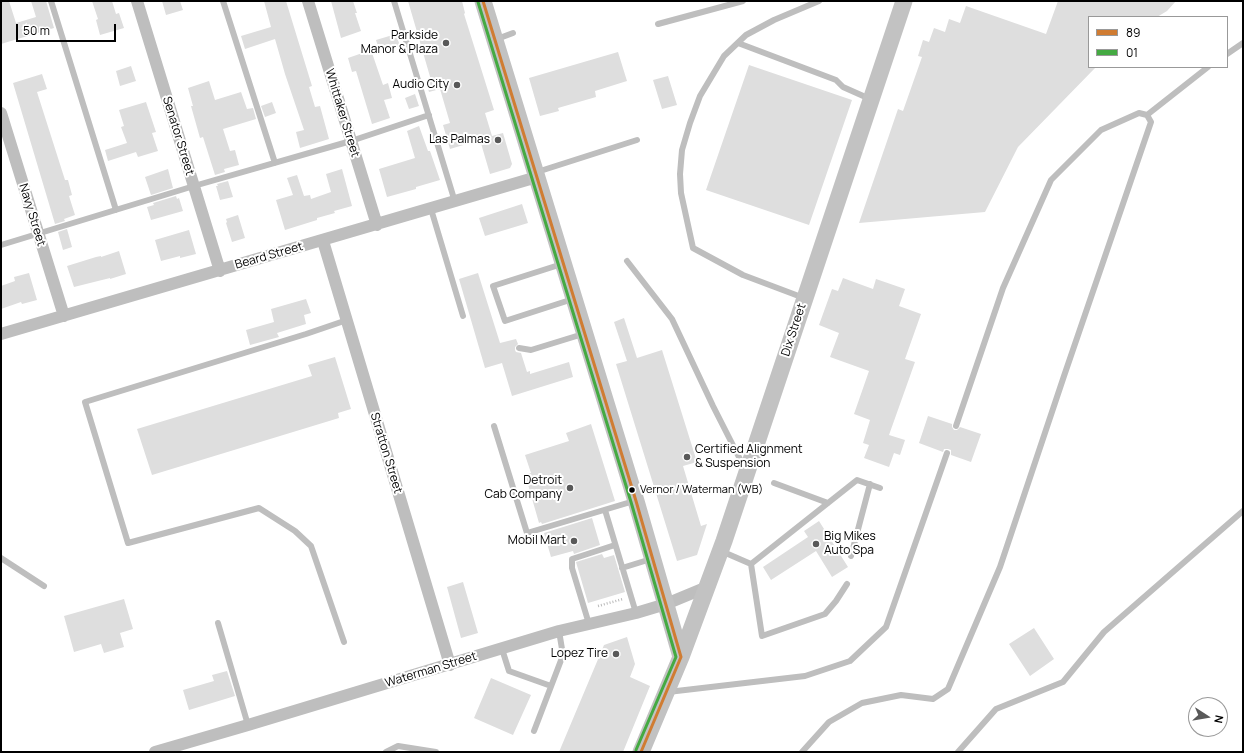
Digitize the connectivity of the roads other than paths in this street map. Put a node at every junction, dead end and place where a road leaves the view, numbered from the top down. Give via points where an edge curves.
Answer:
1 (51, 1) edge
2 (137, 1) edge
3 (223, 1) edge
4 (308, 1) edge
5 (394, 1) edge
6 (483, 1) edge
7 (743, 1) edge
8 (819, 1) edge
9 (904, 1) edge
10 (658, 24) dead end
11 (513, 33) dead end
12 (495, 40) junction
13 (738, 43) junction
14 (1243, 43) edge
15 (1228, 53) edge
16 (1207, 68) edge
17 (871, 99) junction
18 (1, 113) edge
19 (429, 115) junction
20 (1147, 115) junction
21 (637, 140) dead end
22 (351, 141) junction
23 (275, 163) junction
24 (536, 175) junction
25 (194, 186) junction
26 (456, 202) junction
27 (431, 209) junction
28 (116, 210) junction
29 (377, 225) junction
30 (38, 234) junction
31 (323, 241) junction
32 (1, 245) edge
33 (627, 261) dead end
34 (564, 264) junction
35 (220, 271) junction
36 (805, 298) junction
37 (574, 299) junction
38 (64, 316) junction
39 (463, 316) dead end
40 (347, 320) junction
41 (585, 333) junction
42 (1, 334) edge
43 (519, 348) dead end
44 (494, 426) dead end
45 (956, 426) dead end
46 (947, 453) dead end
47 (747, 472) junction
48 (774, 483) dead end
49 (870, 484) junction
50 (880, 488) dead end
51 (636, 501) junction
52 (828, 503) junction
53 (605, 510) junction
54 (1243, 511) edge
55 (615, 545) junction
56 (720, 550) junction
57 (851, 556) dead end
58 (1, 558) edge
59 (652, 559) junction
60 (751, 564) junction
61 (622, 568) junction
62 (847, 584) dead end
63 (44, 586) dead end
64 (707, 587) junction
65 (666, 604) junction
66 (636, 613) junction
67 (218, 623) dead end
68 (589, 625) junction
69 (559, 631) junction
70 (344, 642) dead end
71 (502, 649) junction
72 (681, 657) junction
73 (450, 665) junction
74 (551, 686) junction
75 (666, 692) junction
76 (248, 725) junction
77 (534, 731) dead end
78 (155, 752) edge
79 (386, 752) edge
80 (436, 752) edge
81 (641, 752) edge
82 (802, 752) edge
83 (958, 752) edge

1 - 28 lane
2 - 25 street, Senator Street
3 - 23 lane
4 - 22 street, Whittaker Street
5 - 19 lane
6 - 12 street
7 - 10 lane
8 - 13 lane via 774,20 746,35
9 - 17 street, Dix Street
11 - 12 lane
12 - 24 street
13 - 17 lane via 836,80 843,87
13 - 36 lane via 724,56 700,96 682,150 681,193 693,248 743,276
14 - 15 lane
16 - 20 lane
17 - 36 street, Dix Street
18 - 30 street, Navy Street
19 - 22 lane
19 - 26 lane
20 - 45 lane via 1139,113 1101,130 1051,180 1003,288
20 - 82 lane via 1151,122 1000,567 948,689 932,699 901,695 862,703 828,722
21 - 24 lane
22 - 23 lane
22 - 29 street, Whittaker Street
23 - 25 lane
24 - 26 street, Beard Street
24 - 34 street
25 - 28 lane
25 - 35 street, Senator Street
26 - 27 street, Beard Street
27 - 29 street, Beard Street
27 - 39 lane
28 - 30 lane
29 - 31 street, Beard Street
30 - 32 lane
30 - 38 street, Navy Street
31 - 35 street, Beard Street
31 - 40 street, Stratton Street
33 - 47 lane via 672,319
34 - 37 street
34 - 37 lane via 493,286 505,321
35 - 38 street, Beard Street
36 - 47 street, Dix Street
37 - 41 street
38 - 42 street, Beard Street
40 - 70 lane via 85,402 128,543 258,508 295,530 311,546
40 - 73 street, Stratton Street
41 - 43 lane via 531,350
41 - 51 street
44 - 53 lane via 527,533
46 - 75 lane via 886,627 850,661 805,676
47 - 56 street, Dix Street
48 - 52 lane
49 - 50 lane
49 - 52 lane via 857,480
49 - 57 lane
51 - 53 lane
51 - 59 street
52 - 60 lane
53 - 55 lane
54 - 83 lane via 1104,632 1063,682 996,709
55 - 61 lane
55 - 68 lane via 572,559 572,568
56 - 60 lane
56 - 64 street, Dix Street
58 - 63 lane
59 - 61 lane
59 - 65 street
60 - 62 lane via 762,636 825,614
61 - 66 lane
64 - 65 street, Waterman Street
64 - 72 street, Dix Street
65 - 66 street, Waterman Street
65 - 72 street
66 - 68 street, Waterman Street
67 - 76 lane
68 - 69 street, Waterman Street
69 - 71 street, Waterman Street
69 - 74 lane via 563,655
71 - 73 street, Waterman Street
71 - 74 lane via 509,671
72 - 75 street, Dix Street
73 - 76 street, Waterman Street
74 - 77 lane
75 - 81 street, Dix Street
76 - 78 street, Waterman Street
79 - 80 lane via 398,746

